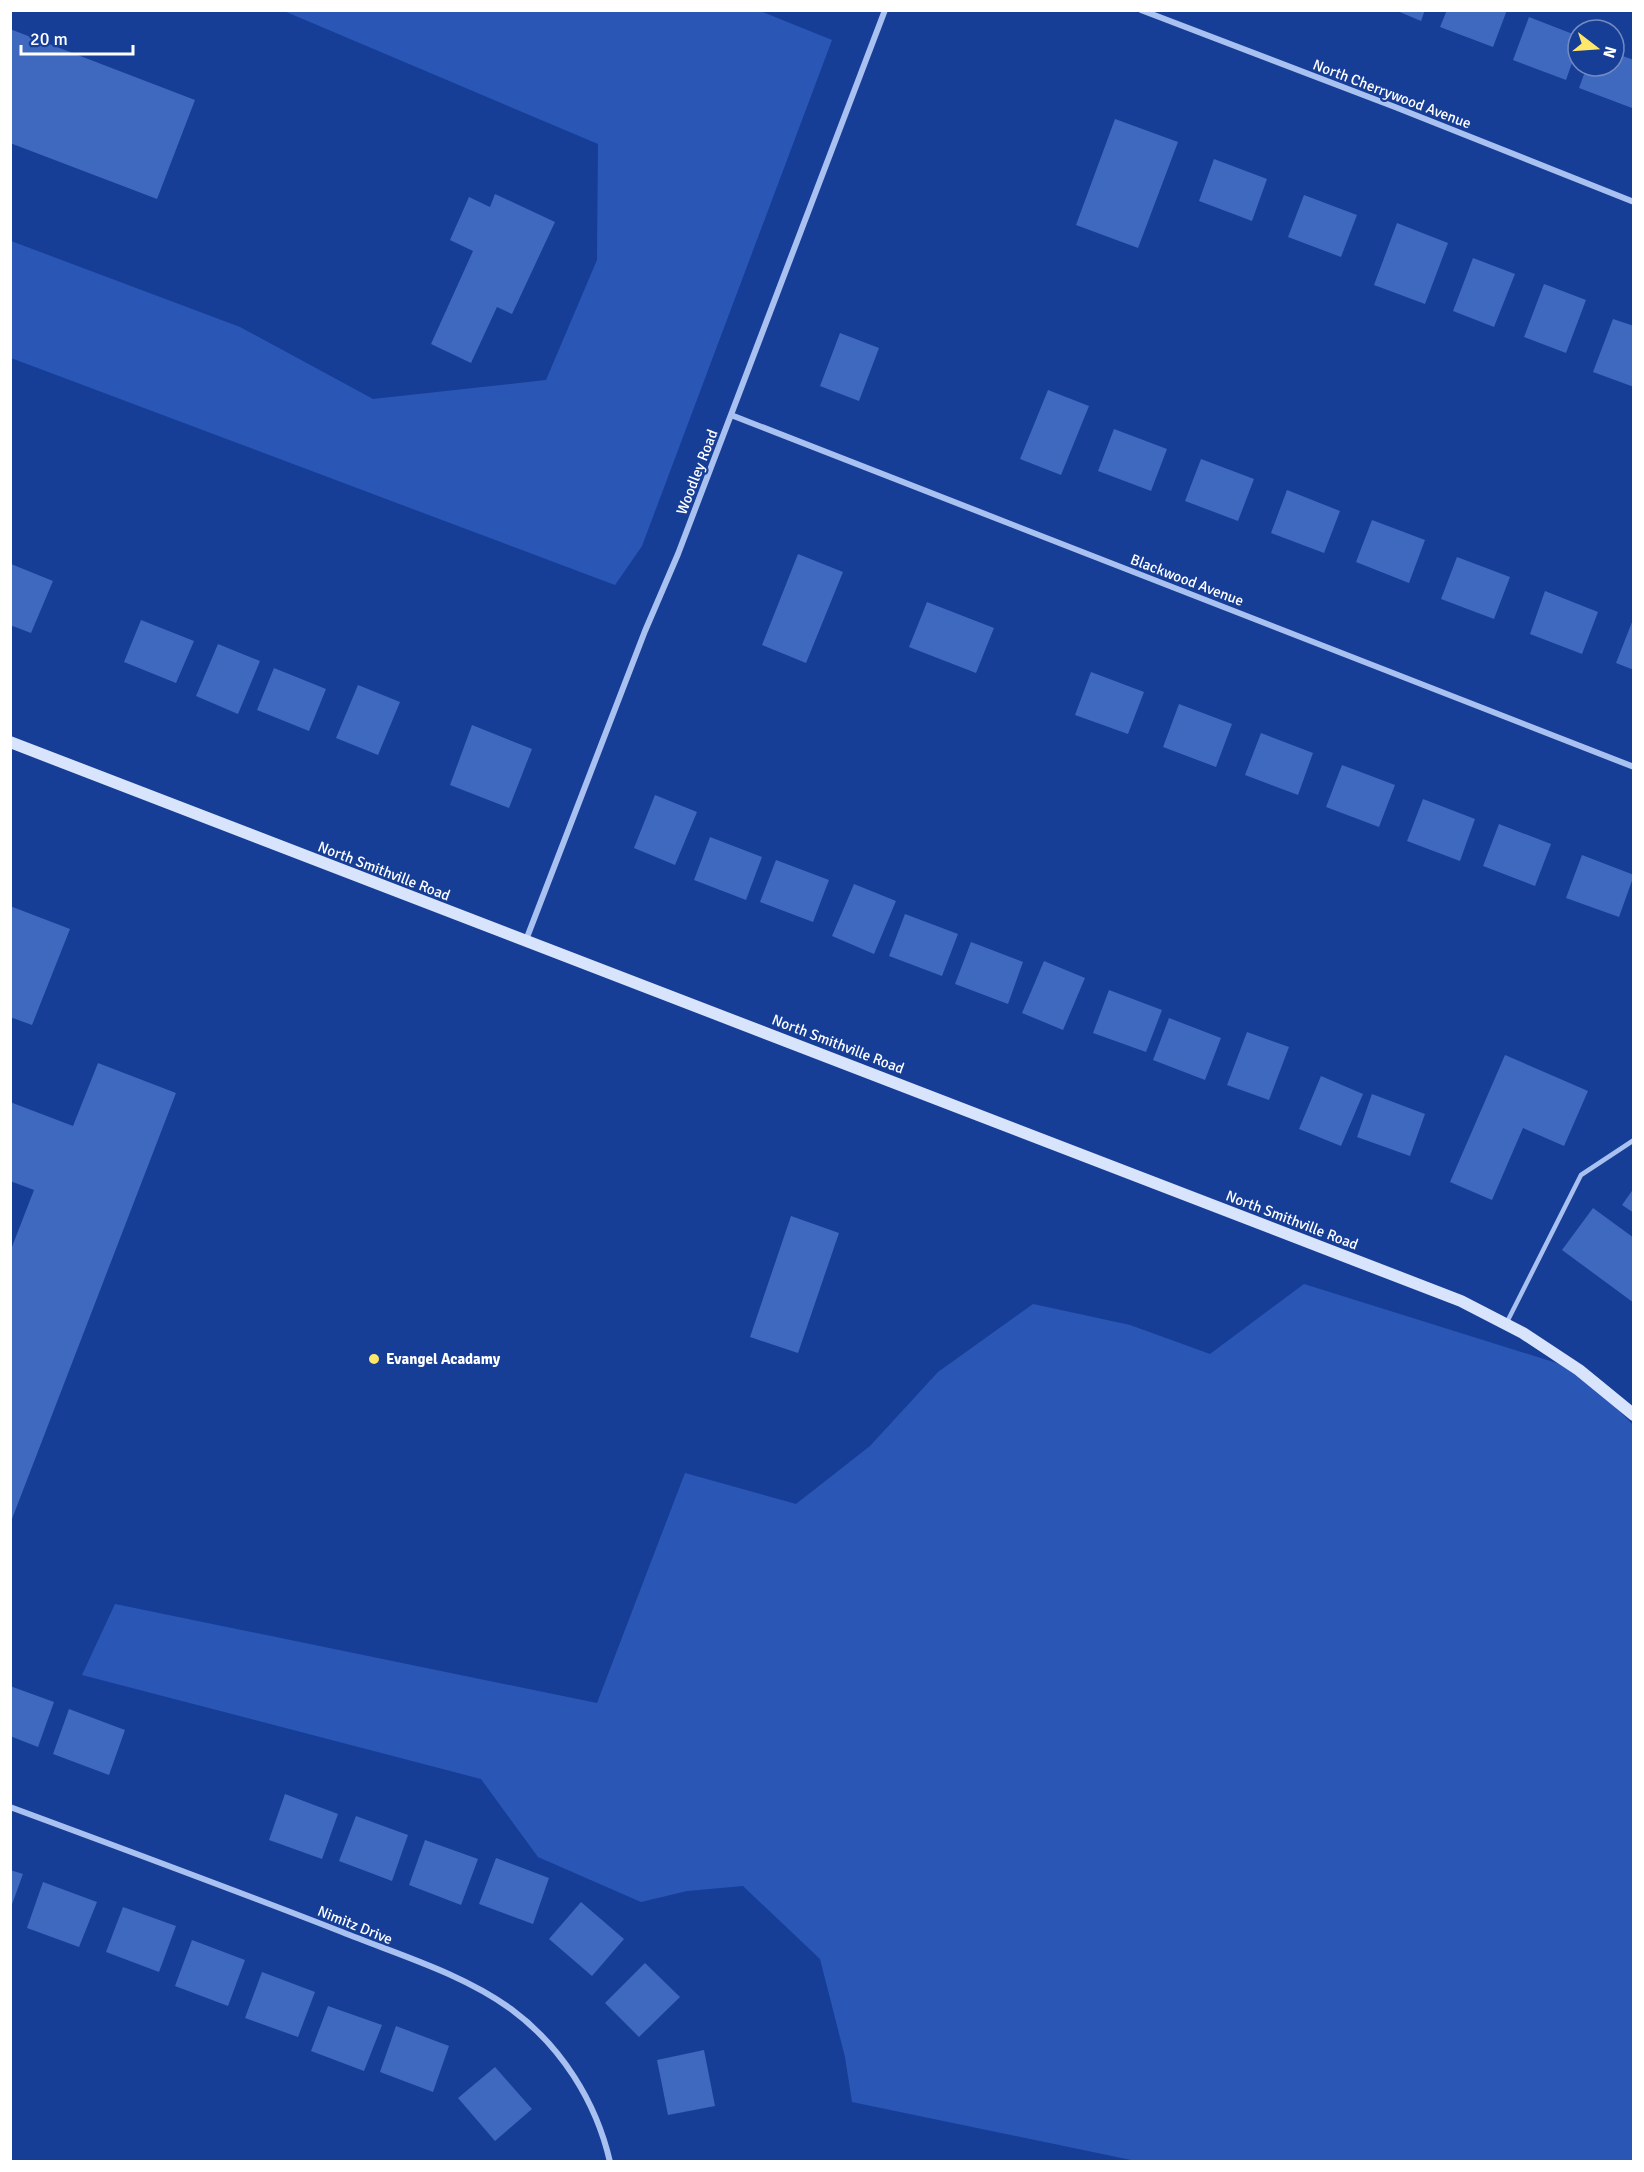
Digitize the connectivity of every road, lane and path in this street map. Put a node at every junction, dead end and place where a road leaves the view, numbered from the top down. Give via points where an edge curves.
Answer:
1 (885, 10) edge
2 (1142, 10) edge
3 (1634, 202) edge
4 (732, 415) junction
5 (10, 742) edge
6 (1634, 767) edge
7 (526, 940) junction
8 (1634, 1140) edge
9 (1506, 1324) junction
10 (1634, 1415) edge
11 (10, 1807) edge
12 (610, 2162) edge

1 - 4 street, Woodley Road
2 - 3 street, North Cherrywood Avenue
4 - 6 street, Blackwood Avenue
4 - 7 street, Woodley Road
5 - 7 main road, North Smithville Road
7 - 9 main road, North Smithville Road via 1461,1301
8 - 9 lane via 1581,1175
9 - 10 main road, North Smithville Road via 1579,1370
11 - 12 street, Nimitz Drive via 466,1982 511,2010 554,2048 573,2071 604,2134

